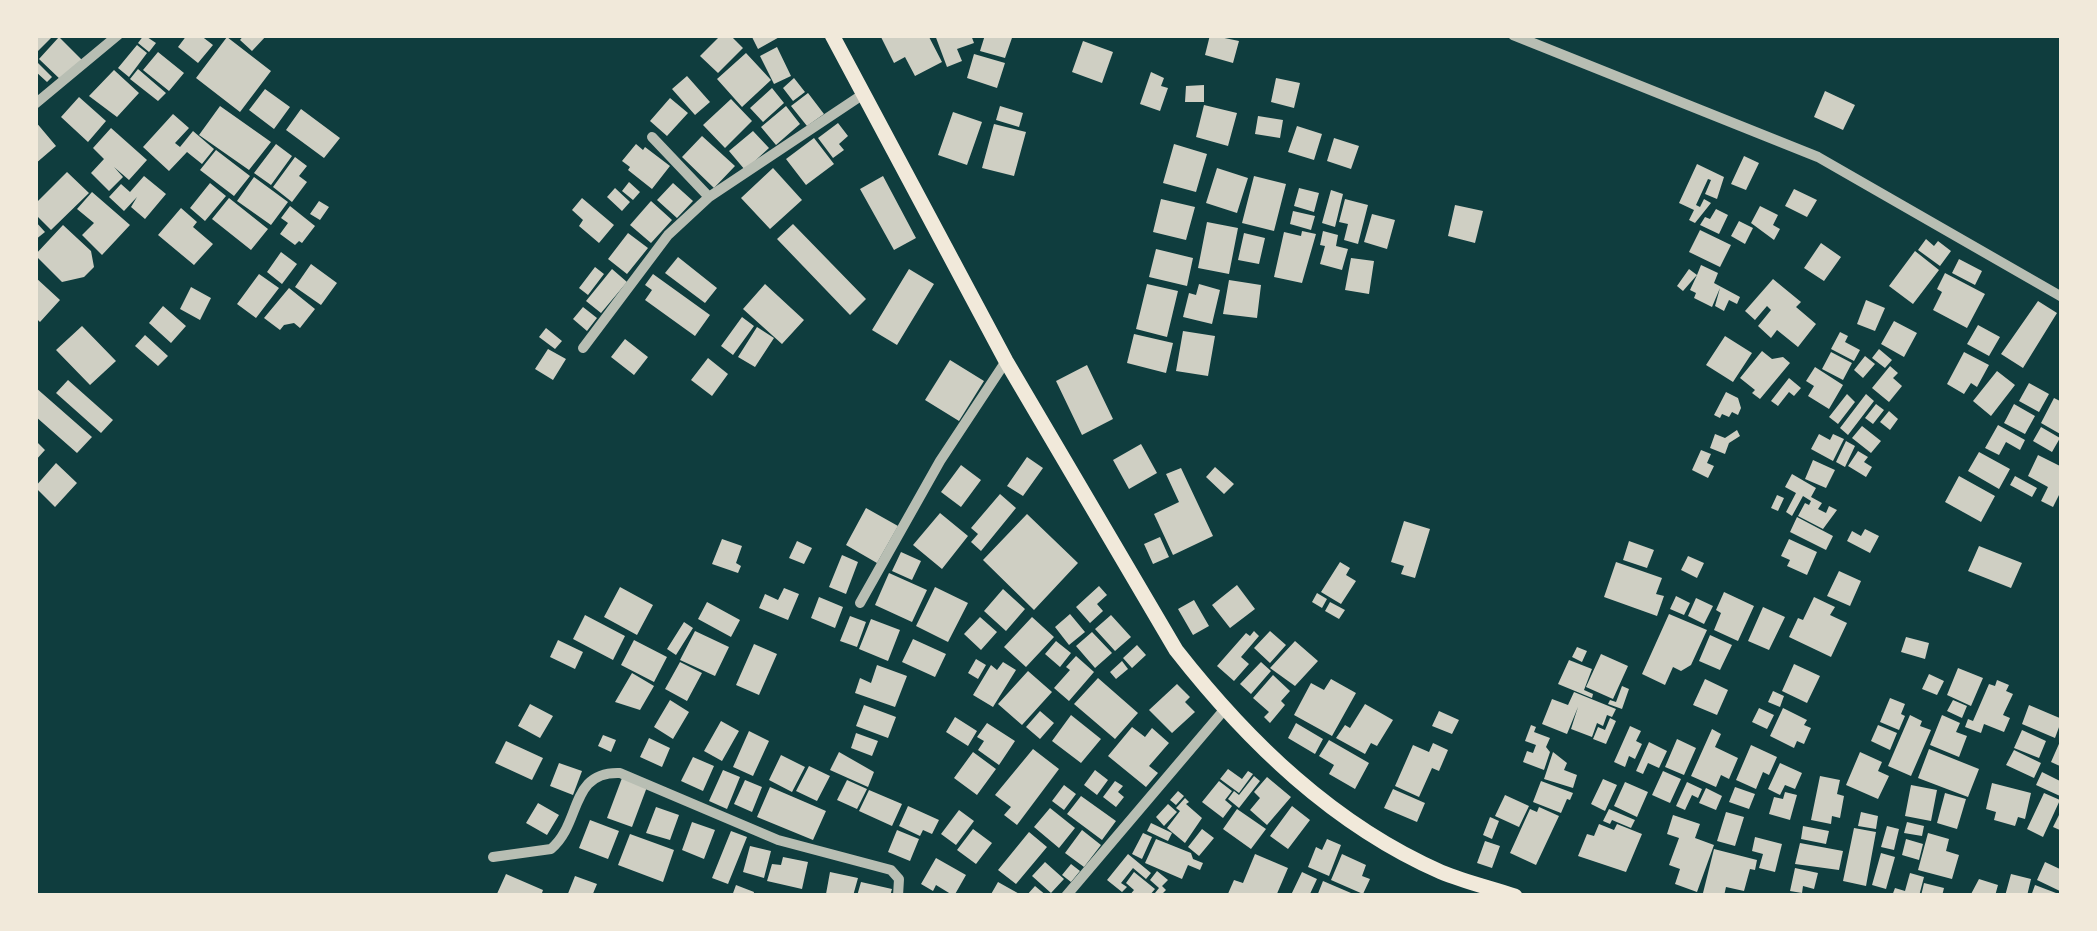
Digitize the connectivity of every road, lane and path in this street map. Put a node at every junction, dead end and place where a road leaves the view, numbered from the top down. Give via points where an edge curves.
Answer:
1 (118, 35) edge
2 (832, 35) edge
3 (1513, 35) edge
4 (865, 93) junction
5 (35, 104) edge
6 (652, 137) dead end
7 (708, 197) junction
8 (2062, 297) edge
9 (583, 348) dead end
10 (1006, 361) junction
11 (860, 603) dead end
12 (1224, 710) junction
13 (493, 857) dead end
14 (898, 896) edge
15 (1066, 896) edge
16 (1515, 896) edge

1 - 5 street
2 - 4 main road
3 - 8 street via 1818,157
4 - 7 street
4 - 10 main road
6 - 7 street
7 - 9 street via 668,235
10 - 11 street
10 - 12 main road via 1176,650
12 - 15 street
12 - 16 main road via 1313,795 1390,846 1444,873
13 - 14 street via 551,849 588,782 620,773 778,840 891,870 899,879

